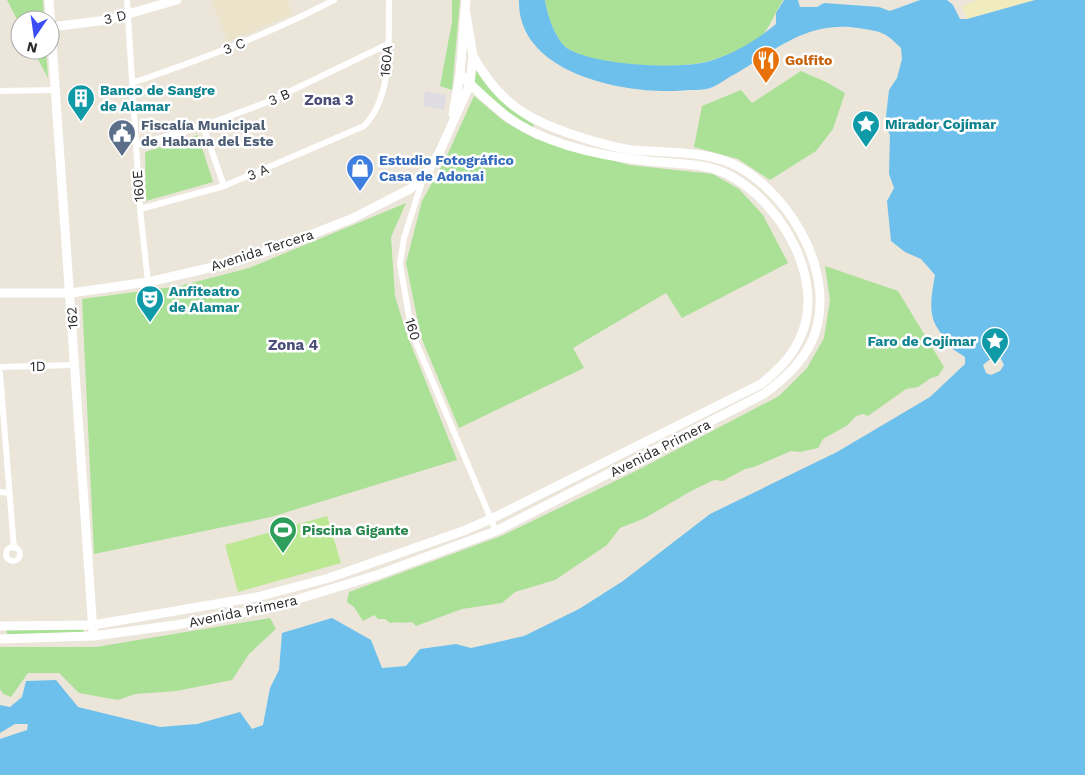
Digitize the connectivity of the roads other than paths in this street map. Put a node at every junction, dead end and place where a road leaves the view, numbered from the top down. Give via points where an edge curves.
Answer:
1 (127, 0) edge
2 (177, 0) edge
3 (334, 0) edge
4 (389, 0) edge
5 (466, 0) edge
6 (128, 14) junction
7 (466, 14) junction
8 (60, 26) edge
9 (388, 44) junction
10 (474, 56) junction
11 (54, 60) edge
12 (461, 62) junction
13 (460, 74) junction
14 (132, 83) junction
15 (470, 84) junction
16 (56, 90) junction
17 (0, 91) edge
18 (371, 119) joint
19 (452, 122) junction
20 (203, 126) junction
21 (136, 145) junction
22 (423, 179) junction
23 (224, 186) junction
24 (140, 209) junction
25 (813, 260) junction
26 (802, 263) junction
27 (148, 282) junction
28 (0, 293) edge
29 (71, 293) junction
30 (75, 365) junction
31 (0, 367) edge
32 (0, 373) edge
33 (758, 386) junction
34 (764, 394) junction
35 (626, 453) junction
36 (633, 463) junction
37 (0, 492) edge
38 (10, 493) junction
39 (491, 519) junction
40 (496, 531) junction
41 (14, 548) junction
42 (3, 555) edge
43 (93, 625) junction
44 (1, 626) edge
45 (93, 636) junction
46 (1, 639) edge

1 - 6 street, 160E
2 - 6 street, 3 D
3 - 14 street, 3 C via 286,24
4 - 9 street, 160A
5 - 7 street, 160
6 - 8 street, 3 D
6 - 14 street, 160E
7 - 10 street, 160
7 - 12 street, 160
9 - 18 street, 160A via 386,77
9 - 20 street, 3 B via 270,101
10 - 12 street
10 - 15 street, 160
10 - 25 street, Avenida Primera via 497,92 533,120 591,141 631,150 709,157 738,167 760,181 779,200 795,223
11 - 16 street, 162
12 - 13 street, 160
13 - 15 street, Avenida Primera
13 - 19 street, 160
14 - 21 street, 160E
15 - 19 street, 160
15 - 26 street, Avenida Primera via 506,116 536,133 569,145 646,161 689,164 728,174 759,195 781,223
16 - 17 street
16 - 29 street, 162
18 - 23 street, 3 A via 352,133
19 - 22 street, 160
20 - 21 street, 3 B
20 - 23 street
21 - 24 street, 160E
22 - 27 street, Avenida Tercera via 384,204 277,248 230,263
22 - 39 street, 160 via 404,238 401,275 412,333
23 - 24 street, 3 A
24 - 27 street, 160E
25 - 26 street
25 - 34 street, Avenida Primera via 819,283 819,314 812,340 792,371
26 - 33 street, Avenida Primera via 808,300 801,337 789,358
27 - 29 street, Avenida Tercera
28 - 29 street, Avenida Tercera
29 - 30 street, 162
30 - 31 street, 1D
30 - 43 street, 162
32 - 38 street
33 - 34 street
33 - 35 street, Avenida Primera
34 - 36 street, Avenida Primera
35 - 36 street
35 - 39 street, Avenida Primera
36 - 40 street, Avenida Primera
37 - 38 street
38 - 41 street
39 - 40 street, 160
39 - 43 street, Avenida Primera via 329,578 257,597
40 - 45 street, Avenida Primera via 377,575 272,607 176,626
41 - 42 street
41 - 42 street via 19,552 18,559 10,561
43 - 44 street, Avenida Primera
43 - 45 street, 162
44 - 46 street
45 - 46 street, Avenida Primera

